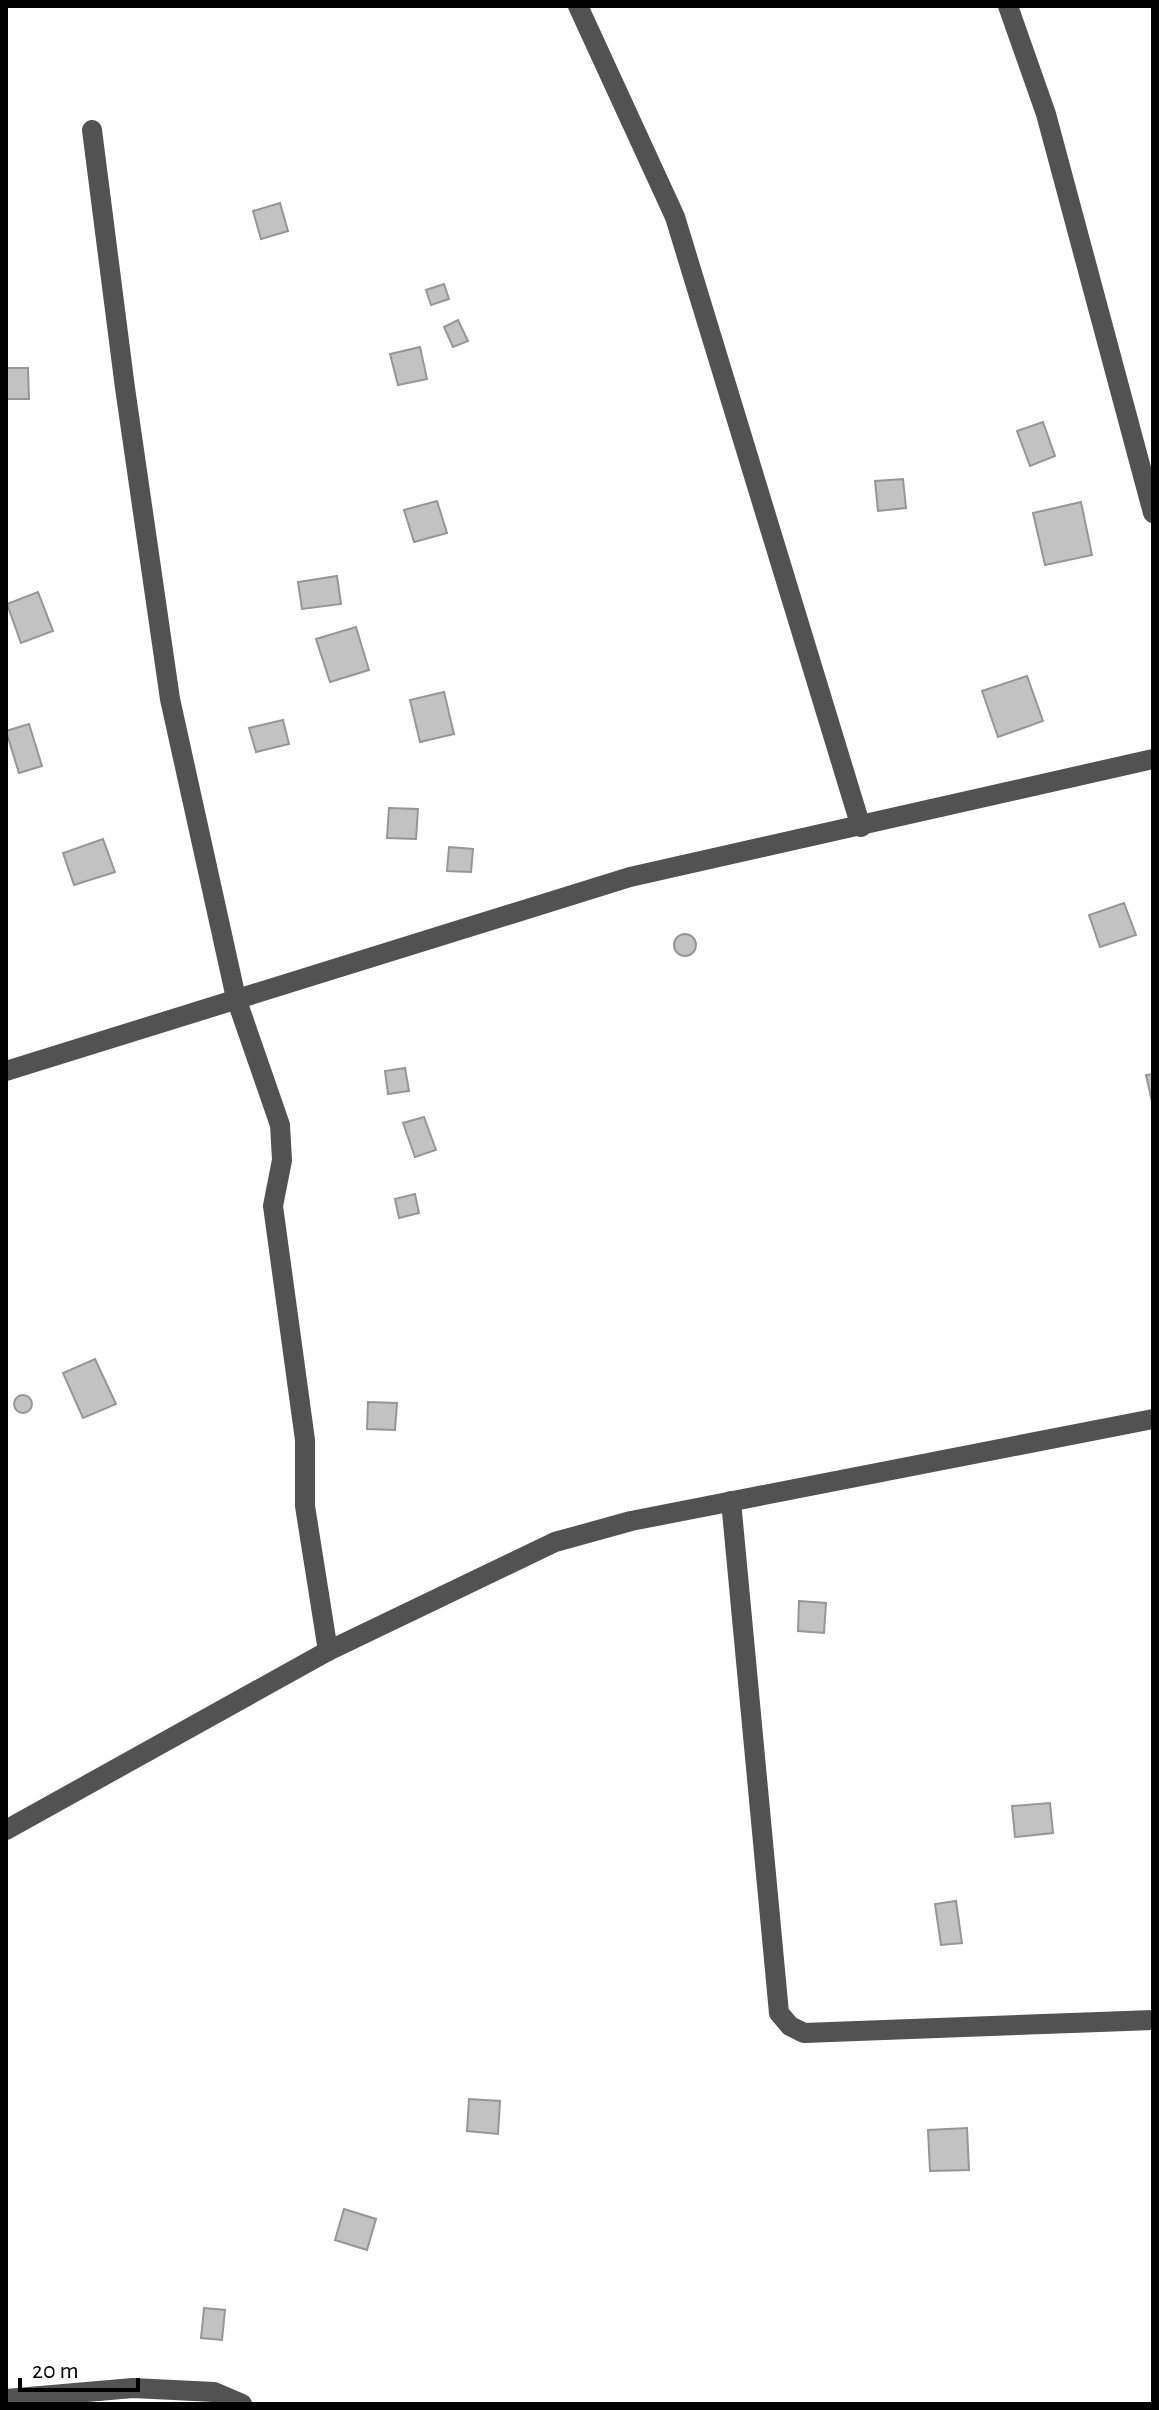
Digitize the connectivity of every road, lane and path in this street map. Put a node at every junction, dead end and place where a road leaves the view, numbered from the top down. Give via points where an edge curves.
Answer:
1 (578, 6) edge
2 (1008, 6) edge
3 (92, 130) dead end
4 (1153, 513) edge
5 (1153, 759) edge
6 (861, 827) junction
7 (236, 998) junction
8 (6, 1071) edge
9 (1153, 1419) edge
10 (731, 1501) junction
11 (328, 1651) junction
12 (6, 1830) edge
13 (1153, 2020) edge
14 (6, 2399) edge
15 (242, 2404) edge

1 - 6 street via 675,217
2 - 4 street via 1046,114
3 - 7 street via 170,699
5 - 6 street
6 - 7 street via 630,877
7 - 8 street
7 - 11 street via 280,1125 282,1160 273,1206 305,1440 305,1506
9 - 10 street
10 - 11 street via 555,1542
10 - 13 street via 779,2013 804,2033
11 - 12 street
14 - 15 street via 133,2388 214,2392

